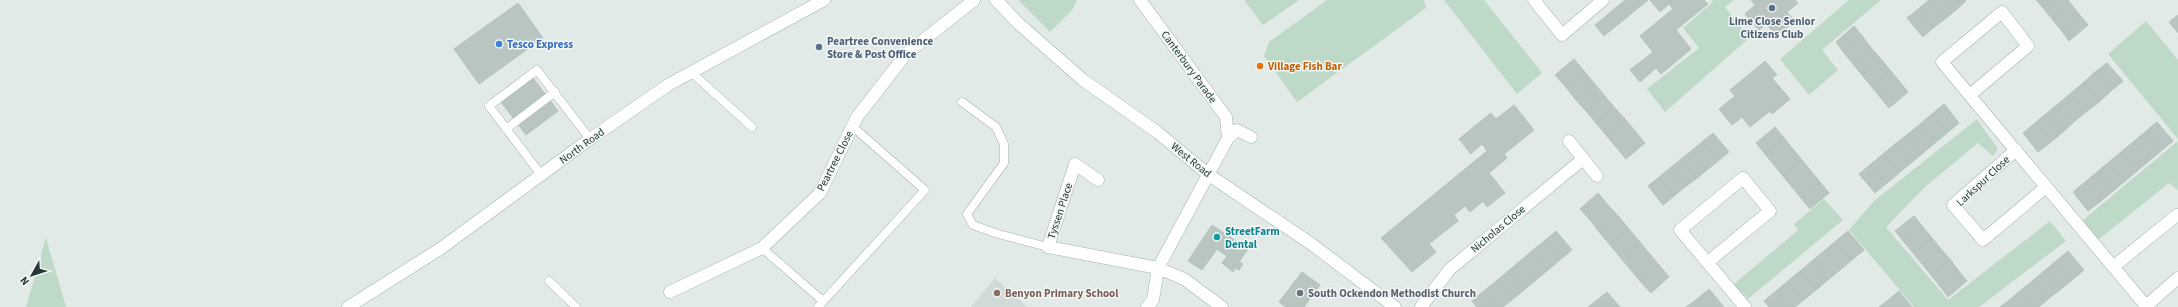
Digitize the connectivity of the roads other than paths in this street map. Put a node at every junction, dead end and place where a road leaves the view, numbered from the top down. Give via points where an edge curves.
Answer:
1 (824, 0) edge
2 (974, 0) edge
3 (996, 0) edge
4 (1140, 0) edge
5 (1534, 0) edge
6 (1603, 0) edge
7 (692, 73) junction
8 (555, 92) junction
9 (1970, 95) junction
10 (962, 102) dead end
11 (852, 126) junction
12 (752, 127) dead end
13 (506, 129) junction
14 (1251, 137) dead end
15 (1228, 138) junction
16 (590, 139) junction
17 (1569, 141) dead end
18 (2016, 150) junction
19 (1583, 159) junction
20 (1209, 175) junction
21 (542, 176) junction
22 (1597, 176) dead end
23 (1098, 180) dead end
24 (2046, 187) junction
25 (2178, 216) edge
26 (1048, 247) junction
27 (762, 248) junction
28 (1708, 262) junction
29 (2113, 267) junction
30 (1158, 268) junction
31 (2178, 278) edge
32 (549, 281) dead end
33 (670, 292) dead end
34 (820, 304) edge
35 (2146, 306) edge
36 (348, 307) edge
37 (576, 307) edge
38 (1147, 307) edge
39 (1222, 307) edge
40 (1395, 307) edge
41 (1421, 307) edge
42 (1745, 307) edge

1 - 7 street, North Road
2 - 11 street, Peartree Close via 906,54
3 - 20 street, West Road via 1019,24 1084,80 1157,132
4 - 15 street, Canterbury Parade via 1226,117
5 - 6 street via 1562,35
7 - 12 lane
7 - 16 street, North Road via 668,86
8 - 13 lane
8 - 13 lane via 537,70 504,94 489,106
8 - 16 lane
9 - 9 street, Larkspur Close via 1942,62 2002,12 2028,46
9 - 18 street, Larkspur Close
10 - 26 lane via 996,127 1004,144 1004,163 967,214 974,225
11 - 27 street, Peartree Close via 820,193
11 - 34 lane via 925,190
13 - 21 lane
14 - 15 street via 1237,130
15 - 20 street
16 - 21 street, North Road
17 - 19 street
18 - 24 street, Larkspur Close
18 - 24 street, Larkspur Close via 1953,205 1983,240
19 - 22 street
19 - 41 street, Nicholas Close via 1450,269
20 - 30 street
20 - 40 street, West Road via 1310,243
21 - 36 street, North Road via 440,249
23 - 26 street, Tyssen Place via 1075,164
24 - 29 street, Larkspur Close
25 - 29 street
26 - 30 street, Tyssen Place
27 - 33 street, Peartree Close
27 - 34 lane
28 - 28 street via 1680,230 1743,178 1770,211
28 - 42 street
29 - 35 street, Larkspur Close
30 - 38 street via 1153,300
30 - 39 street, Tyssen Place via 1184,279
31 - 35 street, Larkspur Close
32 - 37 lane

